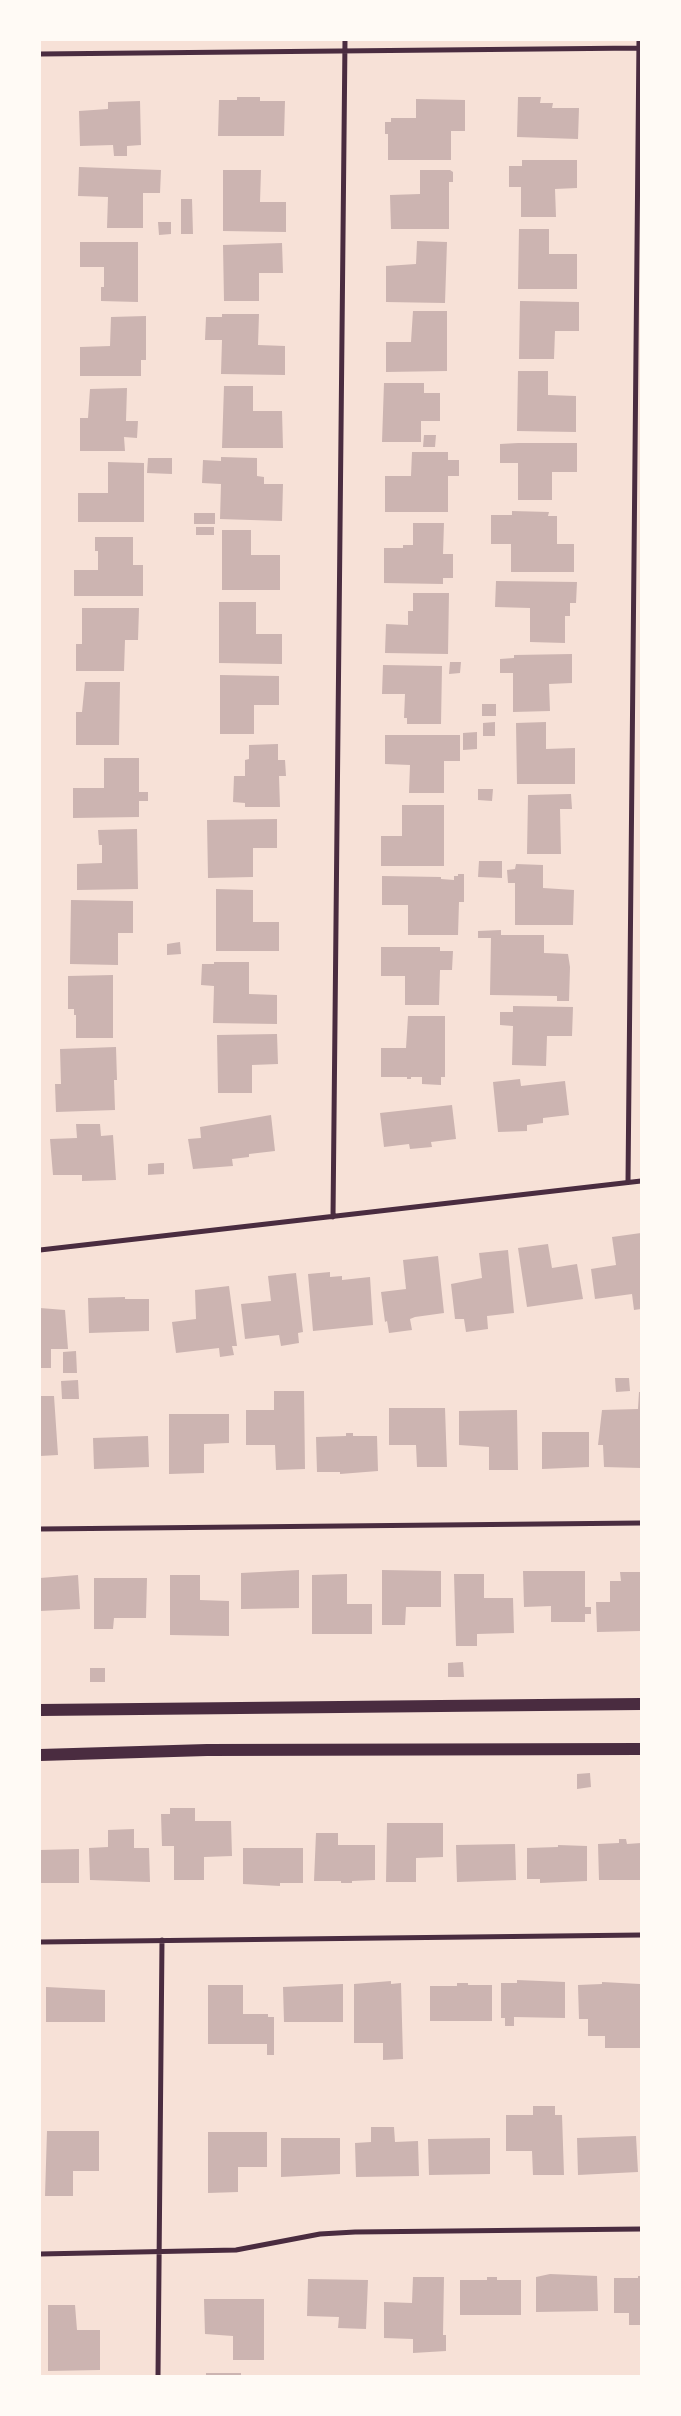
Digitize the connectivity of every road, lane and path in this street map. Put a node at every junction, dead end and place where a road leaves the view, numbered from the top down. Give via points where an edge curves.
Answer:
1 (345, 40) edge
2 (639, 40) edge
3 (639, 48) junction
4 (345, 52) junction
5 (40, 54) edge
6 (641, 1181) edge
7 (628, 1182) junction
8 (333, 1217) junction
9 (40, 1250) edge
10 (641, 1523) edge
11 (40, 1529) edge
12 (641, 1704) edge
13 (40, 1710) edge
14 (641, 1749) edge
15 (40, 1755) edge
16 (641, 1935) edge
17 (162, 1940) junction
18 (40, 1942) edge
19 (641, 2229) edge
20 (160, 2252) junction
21 (40, 2254) edge
22 (158, 2376) edge

1 - 4 street
2 - 3 street
3 - 4 street
3 - 7 street
4 - 5 street
4 - 8 street
6 - 7 street
7 - 8 street
8 - 9 street
10 - 11 street
12 - 13 main road
14 - 15 main road via 207,1750
16 - 17 street
17 - 18 street
17 - 20 street
19 - 20 street via 355,2232 320,2234 236,2250
20 - 21 street
20 - 22 street

